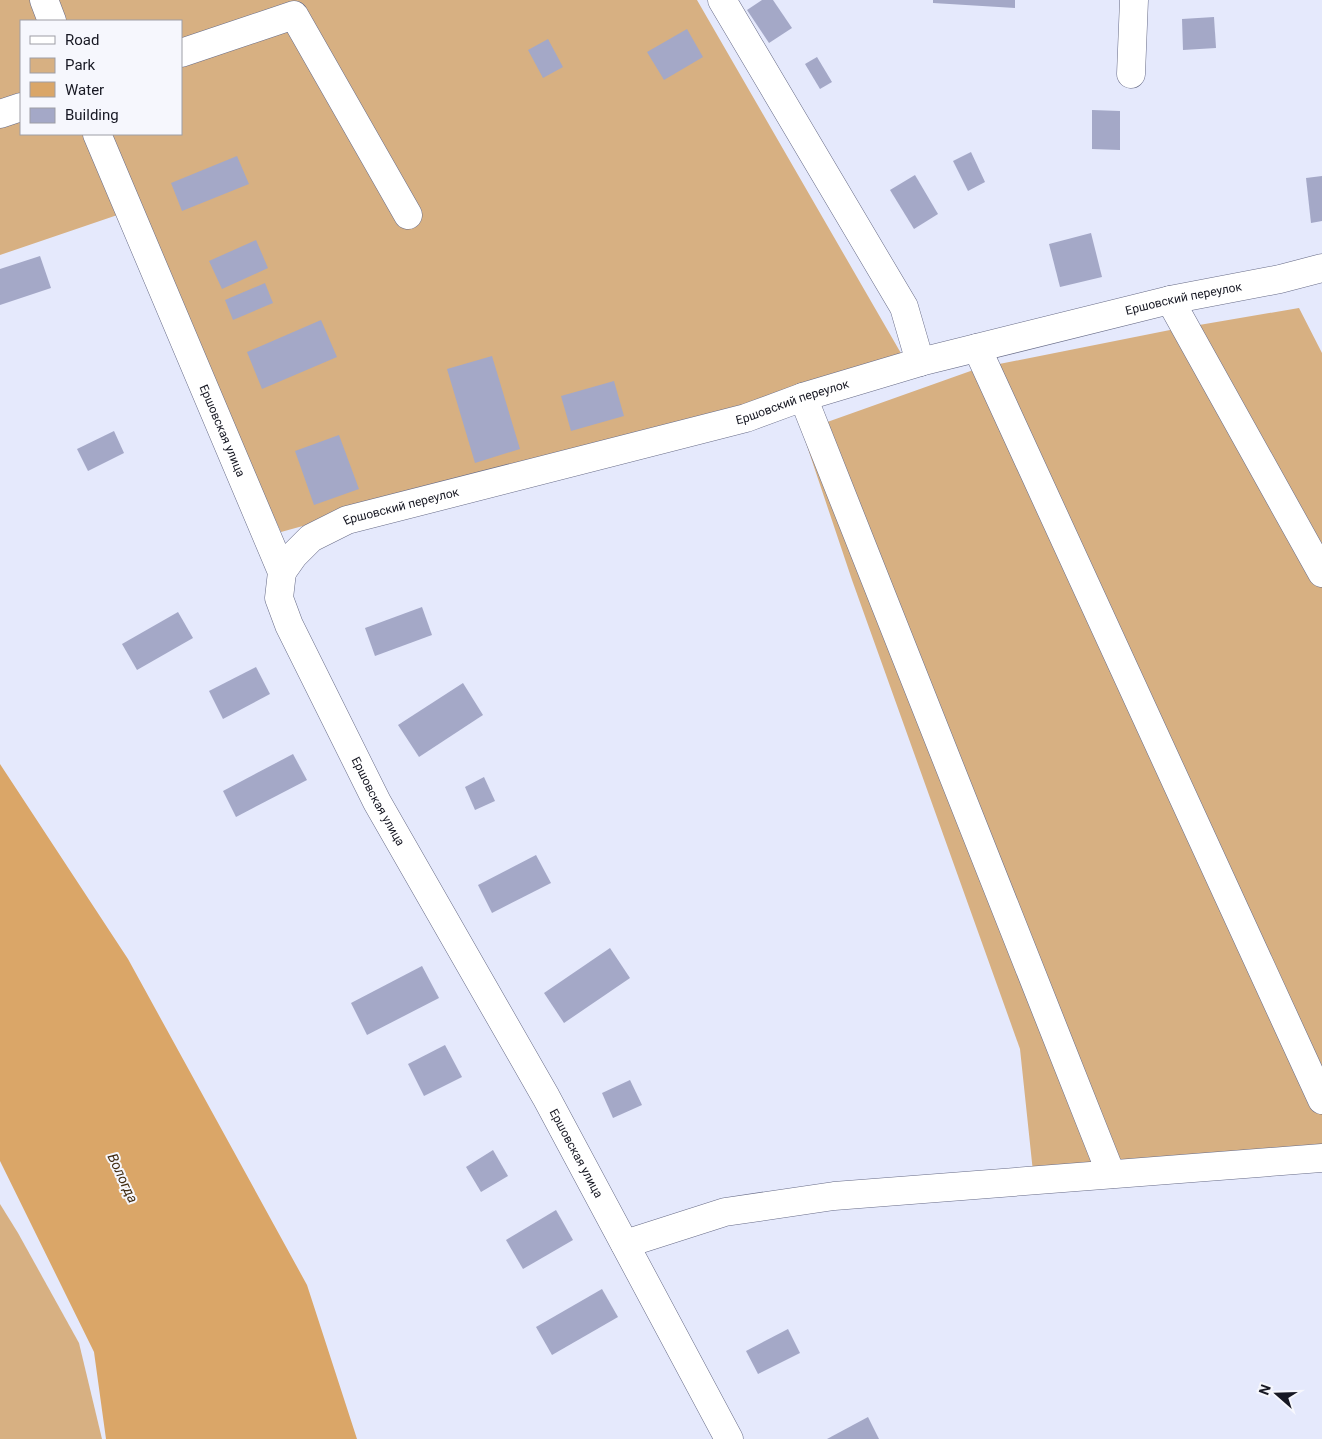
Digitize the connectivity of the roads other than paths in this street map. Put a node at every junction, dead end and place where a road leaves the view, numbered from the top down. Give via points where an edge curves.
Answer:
1 (44, 0) edge
2 (722, 0) edge
3 (1134, 0) edge
4 (52, 20) edge
5 (182, 53) edge
6 (1131, 74) dead end
7 (20, 107) edge
8 (0, 114) edge
9 (97, 135) edge
10 (408, 215) dead end
11 (1322, 268) edge
12 (1170, 300) junction
13 (977, 348) junction
14 (920, 362) junction
15 (802, 396) junction
16 (282, 572) junction
17 (1322, 573) edge
18 (1322, 1100) edge
19 (1322, 1158) edge
20 (1111, 1174) junction
21 (625, 1244) junction
22 (729, 1439) edge

1 - 4 street
2 - 14 street via 904,306
3 - 6 street
5 - 10 street via 294,15
7 - 8 street
9 - 16 street, Ершовская улица
11 - 12 street, Ершовский переулок
12 - 13 street, Ершовский переулок
12 - 17 street
13 - 14 street, Ершовский переулок
13 - 18 street
14 - 15 street, Ершовский переулок
15 - 16 street, Ершовский переулок via 746,418 347,520 311,538
15 - 20 street
16 - 21 street, Ершовская улица via 279,598 289,625 377,802 541,1088
19 - 20 street
20 - 21 street via 834,1196 725,1212
21 - 22 street, Ершовская улица

